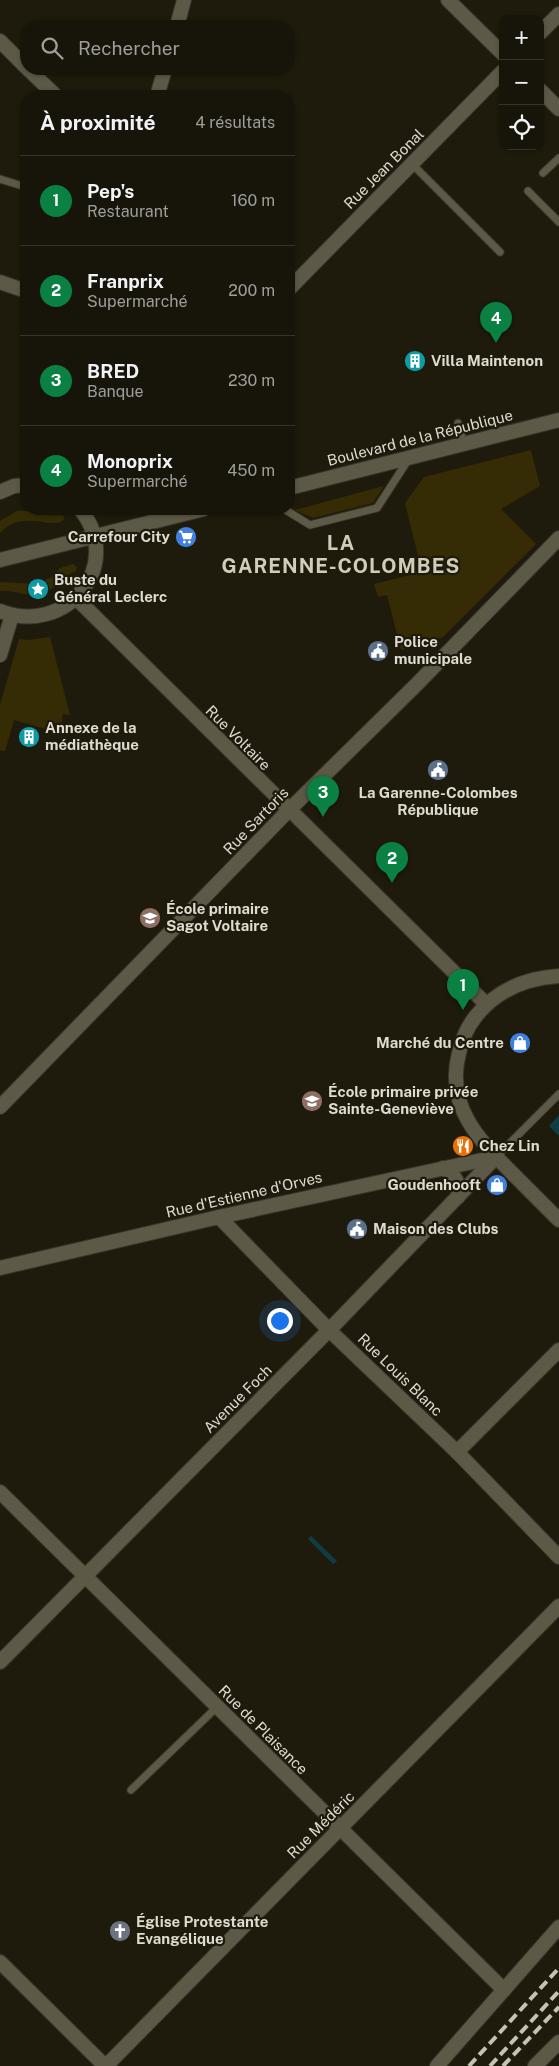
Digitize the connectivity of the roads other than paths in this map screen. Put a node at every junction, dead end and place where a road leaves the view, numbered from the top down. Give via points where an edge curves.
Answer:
1 (184, 0) edge
2 (448, 0) edge
3 (557, 19) edge
4 (179, 20) edge
5 (544, 30) edge
6 (0, 41) edge
7 (499, 50) edge
8 (20, 61) edge
9 (34, 75) edge
10 (163, 75) edge
11 (499, 75) edge
12 (50, 90) edge
13 (159, 90) edge
14 (544, 94) edge
15 (559, 109) edge
16 (559, 158) edge
17 (412, 164) junction
18 (543, 173) dead end
19 (0, 179) edge
20 (20, 185) edge
21 (528, 191) dead end
22 (559, 222) edge
23 (500, 252) dead end
24 (0, 282) edge
25 (295, 283) edge
26 (20, 289) edge
27 (559, 420) edge
28 (458, 423) dead end
29 (464, 444) junction
30 (409, 458) junction
31 (20, 486) edge
32 (295, 486) edge
33 (0, 492) edge
34 (85, 515) edge
35 (180, 515) edge
36 (294, 515) edge
37 (94, 536) junction
38 (559, 538) edge
39 (0, 560) edge
40 (76, 598) junction
41 (6, 613) edge
42 (0, 656) edge
43 (288, 810) junction
44 (559, 976) edge
45 (486, 1004) junction
46 (559, 1094) edge
47 (0, 1107) edge
48 (496, 1157) junction
49 (443, 1168) junction
50 (458, 1197) junction
51 (220, 1217) junction
52 (559, 1220) edge
53 (0, 1268) edge
54 (329, 1330) junction
55 (559, 1350) edge
56 (457, 1452) junction
57 (0, 1492) edge
58 (559, 1557) edge
59 (85, 1576) junction
60 (559, 1606) edge
61 (0, 1662) edge
62 (217, 1707) junction
63 (131, 1790) dead end
64 (340, 1830) junction
65 (559, 1926) edge
66 (0, 1962) edge
67 (504, 1990) junction
68 (559, 2042) edge
69 (105, 2066) edge
70 (438, 2066) edge
71 (535, 2066) edge

1 - 4 street
2 - 7 street
3 - 5 street
6 - 8 street
9 - 12 street
10 - 13 street
11 - 17 street, Rue Jean Bonal
14 - 15 street
16 - 18 lane
17 - 23 lane
17 - 25 street, Rue Jean Bonal
19 - 20 lane
21 - 22 lane
24 - 26 street
27 - 29 street, Boulevard de la République
28 - 29 lane
29 - 30 street, Boulevard de la République
30 - 32 street, Boulevard de la République
30 - 36 lane via 377,508 310,525
31 - 33 street
34 - 37 street
35 - 37 street
37 - 39 street
37 - 40 street via 91,576
38 - 43 street, Rue Sartoris
40 - 41 street via 57,611 36,617
40 - 43 street, Rue Voltaire
41 - 42 street
43 - 45 street, Rue Voltaire
43 - 47 street, Rue Sartoris
44 - 45 street via 526,981
45 - 48 street via 462,1038 455,1067 456,1088 462,1111 480,1140
46 - 48 lane
48 - 49 street, Rue d'Estienne d'Orves
48 - 50 street, Avenue Foch
48 - 52 street
49 - 50 street via 454,1175 460,1185
49 - 51 street, Rue d'Estienne d'Orves
50 - 54 street, Avenue Foch
51 - 53 street, Rue d'Estienne d'Orves
51 - 54 street, Rue Louis Blanc
54 - 56 street, Rue Louis Blanc
54 - 59 street, Avenue Foch
55 - 56 street
56 - 58 street, Rue Louis Blanc
57 - 59 street, Rue de Plaisance
59 - 61 street, Avenue Foch
59 - 62 street, Rue de Plaisance
60 - 64 street, Rue Médéric
62 - 63 lane
62 - 64 street, Rue de Plaisance
64 - 67 street, Rue de Plaisance
64 - 69 street, Rue Médéric
65 - 67 street
66 - 69 street
67 - 70 street
68 - 71 street

